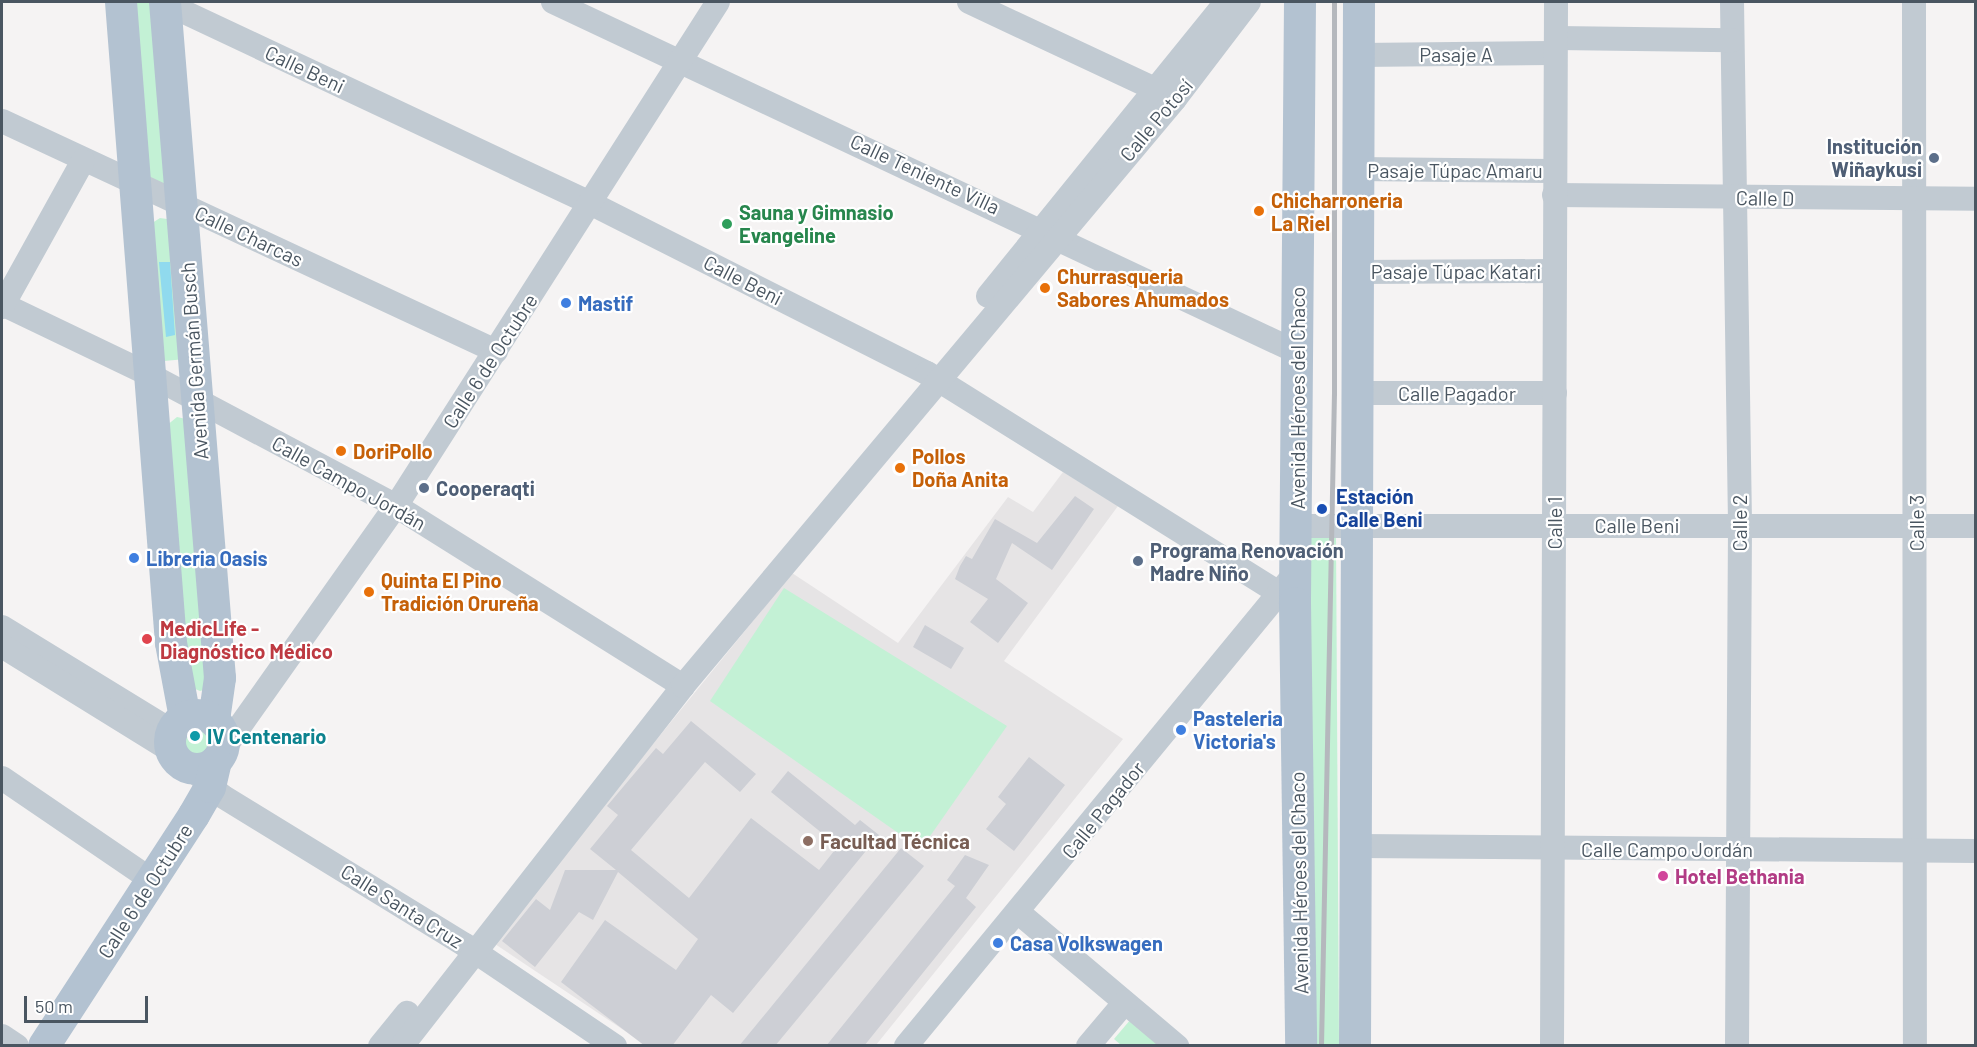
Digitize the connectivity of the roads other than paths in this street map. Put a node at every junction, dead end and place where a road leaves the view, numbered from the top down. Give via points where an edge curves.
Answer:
1 (121, 2) edge
2 (165, 2) edge
3 (553, 2) edge
4 (718, 2) edge
5 (969, 2) edge
6 (1226, 2) edge
7 (1249, 2) edge
8 (1300, 2) edge
9 (1359, 2) edge
10 (1556, 2) edge
11 (1732, 2) edge
12 (1914, 2) edge
13 (1732, 40) junction
14 (1555, 46) junction
15 (1359, 55) junction
16 (684, 62) junction
17 (1166, 94) junction
18 (2, 121) edge
19 (83, 161) junction
20 (1358, 170) junction
21 (1553, 171) junction
22 (135, 186) junction
23 (1554, 195) junction
24 (1737, 198) junction
25 (1976, 198) edge
26 (1918, 199) junction
27 (592, 204) junction
28 (182, 205) junction
29 (1050, 231) junction
30 (1554, 271) junction
31 (1358, 272) junction
32 (2, 306) edge
33 (496, 351) junction
34 (1296, 351) junction
35 (152, 376) junction
36 (932, 378) junction
37 (1360, 393) junction
38 (1555, 393) junction
39 (196, 400) junction
40 (396, 506) junction
41 (1361, 525) junction
42 (1554, 525) junction
43 (1740, 525) junction
44 (1298, 526) junction
45 (1976, 526) edge
46 (1916, 527) junction
47 (1290, 589) junction
48 (2, 627) edge
49 (2, 646) edge
50 (677, 681) junction
51 (199, 748) junction
52 (2, 778) edge
53 (1358, 846) junction
54 (1552, 848) junction
55 (1735, 849) junction
56 (1976, 851) edge
57 (1913, 852) junction
58 (153, 880) junction
59 (1019, 914) junction
60 (470, 949) junction
61 (1125, 1002) junction
62 (2, 1035) edge
63 (17, 1046) edge
64 (44, 1046) edge
65 (380, 1046) edge
66 (402, 1046) edge
67 (615, 1046) edge
68 (906, 1046) edge
69 (1088, 1046) edge
70 (1177, 1046) edge
71 (1301, 1046) edge
72 (1355, 1046) edge
73 (1552, 1046) edge
74 (1737, 1046) edge
75 (1915, 1046) edge

1 - 22 main road
2 - 27 street, Calle Beni
2 - 28 main road, Avenida Germán Busch
3 - 16 street, Calle Teniente Villa
4 - 16 street, Calle 6 de Octubre
5 - 17 street
6 - 17 street
7 - 17 street, Calle Potosí
8 - 34 main road, Avenida Héroes del Chaco
9 - 15 main road
10 - 14 street, Calle 1
11 - 13 street, Calle 2
12 - 26 street, Calle 3
13 - 14 street, Pasaje A
13 - 24 street, Calle 2
14 - 15 street, Pasaje A
14 - 21 street, Calle 1
15 - 20 main road
16 - 27 street, Calle 6 de Octubre
16 - 29 street, Calle Teniente Villa
17 - 29 street, Calle Potosí
18 - 19 street, Calle Charcas
19 - 22 street, Calle Charcas
19 - 32 street
20 - 21 street, Pasaje Túpac Amaru
20 - 31 main road
21 - 23 street, Calle 1
22 - 28 street, Calle Charcas
22 - 35 main road
23 - 24 street, Calle D
23 - 30 street, Calle 1
24 - 26 street, Calle D
24 - 43 street, Calle 2
25 - 26 street, Calle D
26 - 46 street, Calle 3
27 - 33 street, Calle 6 de Octubre
27 - 36 street, Calle Beni
28 - 33 street, Calle Charcas
28 - 39 main road, Avenida Germán Busch
29 - 34 street, Calle Teniente Villa
29 - 36 street, Calle Potosí
30 - 31 street, Pasaje Túpac Katari
30 - 38 street, Calle 1
31 - 37 main road
32 - 35 street, Calle Campo Jordán
33 - 40 street, Calle 6 de Octubre
34 - 44 main road, Avenida Héroes del Chaco
35 - 39 street, Calle Campo Jordán
35 - 51 main road via 171,643
36 - 47 street, Calle Beni
36 - 50 street, Calle Potosí
37 - 38 street, Calle Pagador
37 - 41 main road
38 - 42 street, Calle 1
39 - 40 street, Calle Campo Jordán
39 - 51 main road, Avenida Germán Busch via 220,678
40 - 50 street, Calle Campo Jordán
40 - 51 street, Calle 6 de Octubre via 250,713
41 - 42 street, Calle Beni
41 - 44 street, Calle Beni
41 - 53 main road
42 - 43 street, Calle Beni
42 - 54 street, Calle 1
43 - 46 street, Calle Beni
43 - 55 street, Calle 2
44 - 47 main road, Avenida Héroes del Chaco
45 - 46 street, Calle Beni
46 - 57 street, Calle 3
47 - 59 street, Calle Pagador
47 - 71 main road, Avenida Héroes del Chaco
48 - 51 street
49 - 51 street
50 - 60 street, Calle Potosí
51 - 58 main road, Calle 6 de Octubre via 194,815
51 - 60 street, Calle Santa Cruz
52 - 58 street
53 - 54 street, Calle Campo Jordán
53 - 72 main road
54 - 55 street, Calle Campo Jordán
54 - 73 street, Calle 1
55 - 57 street, Calle Campo Jordán
55 - 74 street, Calle 2
56 - 57 street, Calle Campo Jordán
57 - 75 street, Calle 3
58 - 64 main road, Calle 6 de Octubre
59 - 61 street
59 - 68 street, Calle Pagador
60 - 65 street
60 - 66 street
60 - 67 street, Calle Santa Cruz
61 - 69 street
61 - 70 street
62 - 63 street

